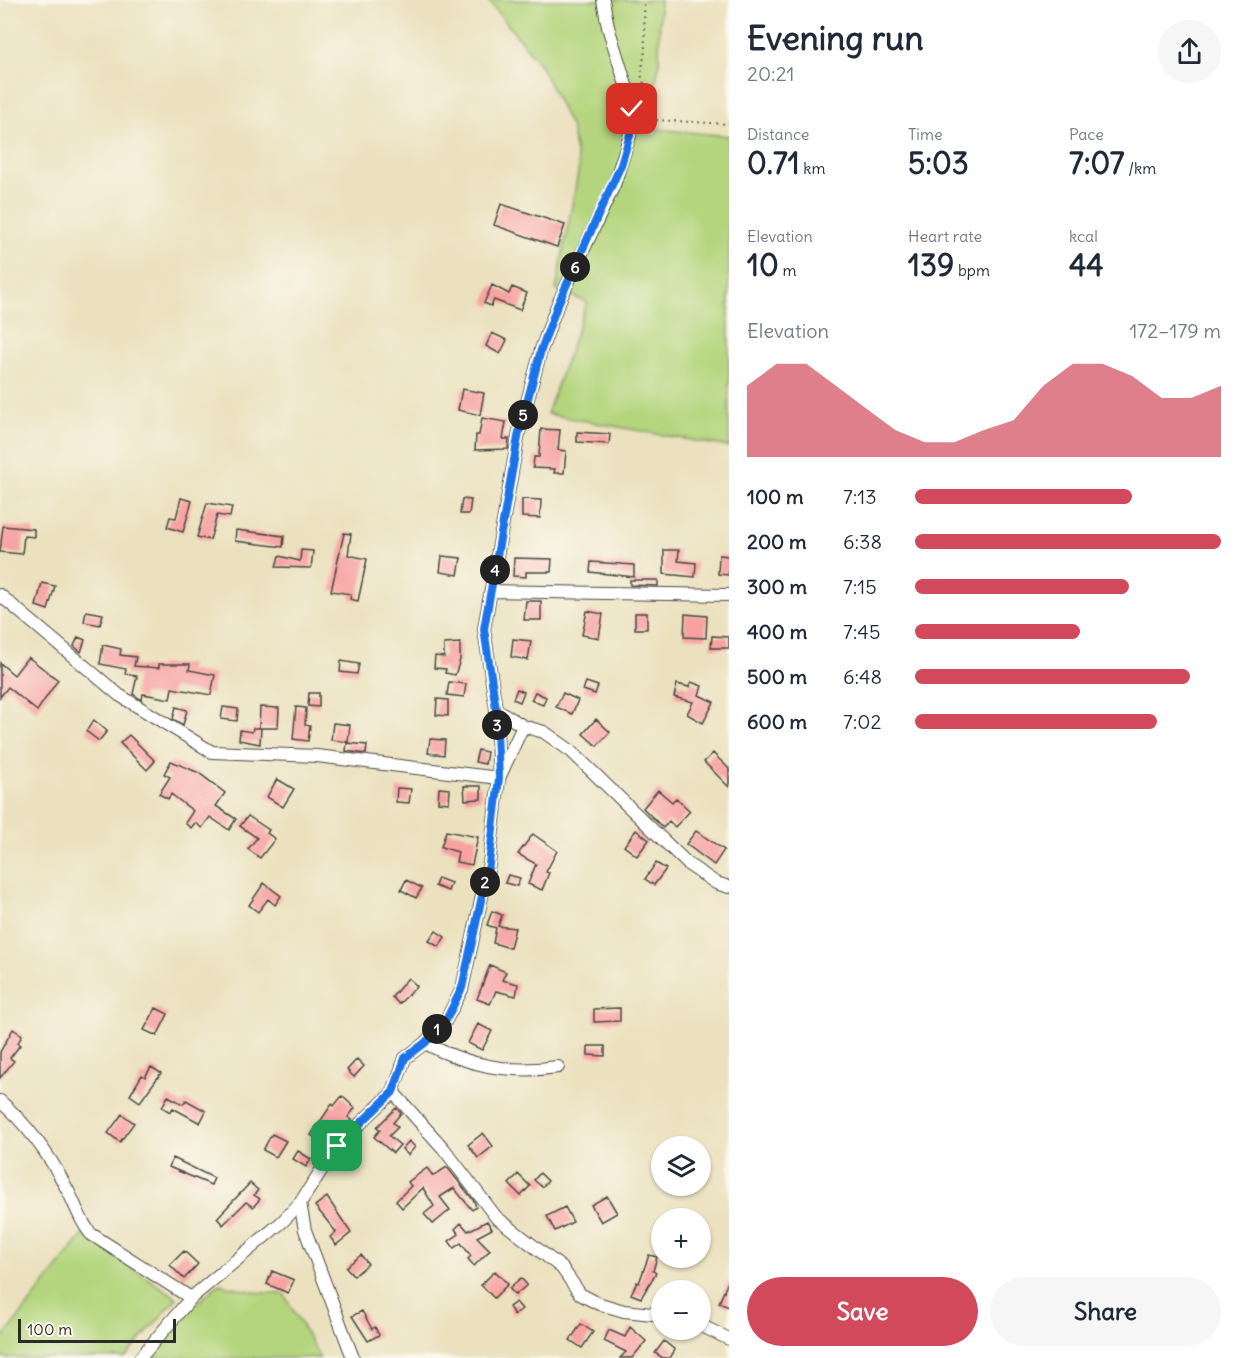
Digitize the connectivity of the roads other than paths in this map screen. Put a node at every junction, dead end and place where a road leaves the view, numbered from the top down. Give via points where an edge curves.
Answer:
1 (603, 0) edge
2 (491, 591) junction
3 (0, 595) edge
4 (729, 595) edge
5 (496, 709) junction
6 (523, 726) junction
7 (499, 778) junction
8 (729, 887) edge
9 (425, 1043) junction
10 (558, 1067) dead end
11 (393, 1092) junction
12 (0, 1101) edge
13 (300, 1203) junction
14 (191, 1298) junction
15 (651, 1314) edge
16 (711, 1330) edge
17 (729, 1339) edge
18 (140, 1358) edge
19 (353, 1358) edge

1 - 2 street via 630,98 630,135 614,185 557,306 541,350 519,432
2 - 4 street
2 - 5 street via 484,629
3 - 7 street via 119,695 212,752 317,756
5 - 6 street
5 - 7 street
6 - 7 street
6 - 8 street via 544,732 571,751 689,865
7 - 9 street via 489,864 462,988 446,1020
9 - 10 street via 483,1068 535,1071
9 - 11 street via 405,1058
11 - 13 street via 337,1146
11 - 15 street via 444,1149 496,1217 562,1268 580,1294 624,1311
12 - 14 street via 51,1160 80,1221 91,1234
13 - 14 street
13 - 19 street via 305,1230
14 - 18 street
16 - 17 street

